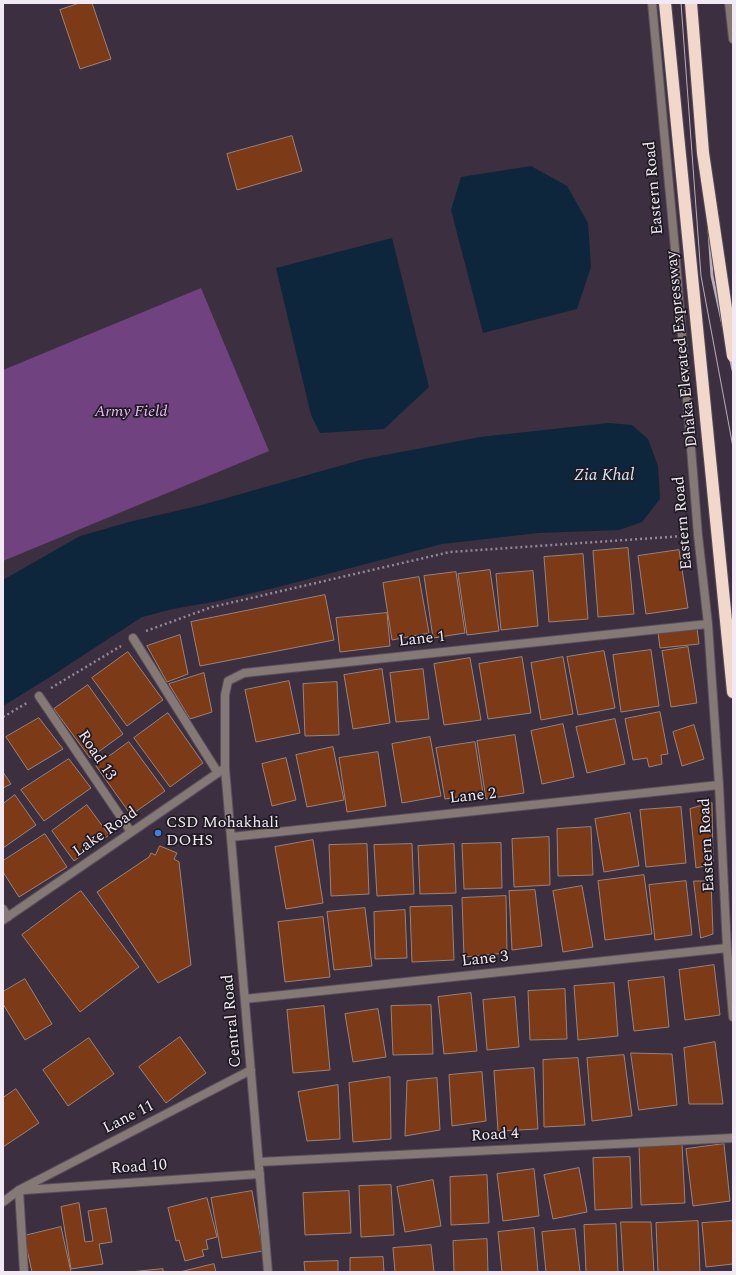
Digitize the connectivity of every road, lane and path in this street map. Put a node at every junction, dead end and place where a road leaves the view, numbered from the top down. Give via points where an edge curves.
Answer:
1 (652, 3) edge
2 (665, 3) edge
3 (691, 3) edge
4 (729, 3) edge
5 (733, 39) edge
6 (733, 356) edge
7 (698, 535) junction
8 (708, 624) junction
9 (133, 638) junction
10 (733, 692) edge
11 (38, 696) junction
12 (3, 717) edge
13 (225, 768) junction
14 (218, 773) junction
15 (719, 785) junction
16 (131, 832) junction
17 (231, 837) junction
18 (3, 909) edge
19 (6, 919) edge
20 (727, 948) junction
21 (245, 999) junction
22 (733, 1017) edge
23 (251, 1070) junction
24 (733, 1138) edge
25 (259, 1162) junction
26 (260, 1174) junction
27 (19, 1190) junction
28 (3, 1202) edge
29 (24, 1272) edge
30 (268, 1272) edge

1 - 7 street, Eastern Road
2 - 10 highway, Dhaka Elevated Expressway
3 - 6 highway, bridge via 703,153
4 - 5 street
7 - 8 street, Eastern Road
7 - 9 path via 450,552 212,607 147,630
8 - 13 street, Lane 1 via 244,673 228,681 225,696
8 - 15 street, Eastern Road
9 - 11 path
9 - 14 street
11 - 12 path
11 - 16 street, Road 13
13 - 14 street, Lake Road
13 - 17 street, Central Road
14 - 16 street, Lake Road
15 - 17 street, Lane 2
15 - 20 street, Eastern Road
16 - 19 street, Lake Road
17 - 21 street, Central Road
18 - 19 street
20 - 21 street, Lane 3
20 - 22 street, Eastern Road
21 - 23 street, Central Road
23 - 25 street, Central Road
23 - 27 street, Lane 11
24 - 25 street, Road 4
25 - 26 street, Central Road
26 - 27 street, Road 10
26 - 30 street, Central Road
27 - 28 street, Lane 11
27 - 29 street

